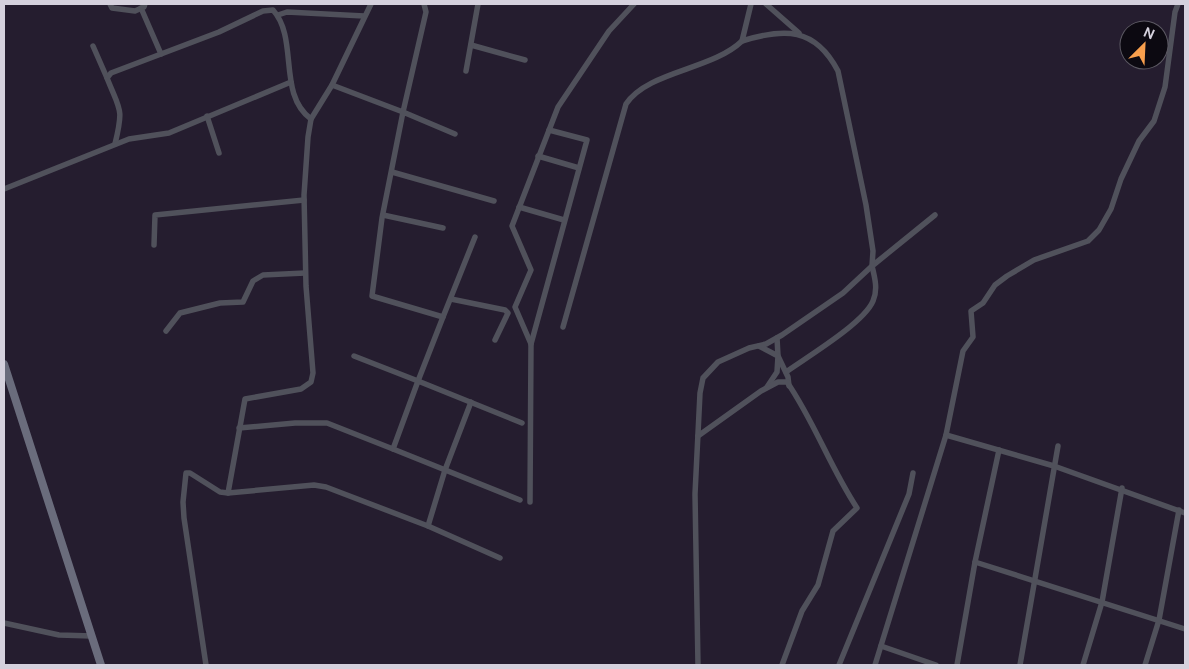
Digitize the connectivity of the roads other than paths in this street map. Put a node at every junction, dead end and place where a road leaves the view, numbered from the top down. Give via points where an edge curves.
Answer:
1 (110, 4) edge
2 (371, 4) edge
3 (424, 4) edge
4 (478, 4) edge
5 (634, 4) edge
6 (751, 4) edge
7 (766, 4) edge
8 (1178, 4) edge
9 (143, 6) edge
10 (278, 15) junction
11 (364, 16) junction
12 (799, 33) junction
13 (742, 41) junction
14 (471, 44) junction
15 (93, 46) dead end
16 (161, 54) junction
17 (526, 60) dead end
18 (466, 71) dead end
19 (107, 78) junction
20 (291, 82) junction
21 (332, 85) junction
22 (403, 112) junction
23 (207, 116) junction
24 (311, 119) junction
25 (549, 130) junction
26 (455, 134) dead end
27 (115, 144) junction
28 (219, 152) dead end
29 (538, 156) junction
30 (579, 168) junction
31 (392, 172) junction
32 (4, 189) edge
33 (304, 200) junction
34 (494, 201) dead end
35 (519, 207) junction
36 (383, 215) junction
37 (935, 215) dead end
38 (564, 220) junction
39 (443, 228) dead end
40 (475, 237) dead end
41 (154, 245) dead end
42 (872, 266) junction
43 (305, 273) junction
44 (450, 299) junction
45 (443, 317) junction
46 (563, 327) dead end
47 (166, 331) dead end
48 (777, 338) junction
49 (495, 340) dead end
50 (531, 344) junction
51 (759, 346) junction
52 (354, 356) dead end
53 (778, 356) junction
54 (4, 364) edge
55 (786, 372) junction
56 (418, 381) junction
57 (789, 386) junction
58 (766, 388) junction
59 (471, 402) junction
60 (522, 423) dead end
61 (239, 428) junction
62 (946, 435) junction
63 (698, 436) junction
64 (1058, 446) dead end
65 (393, 449) junction
66 (998, 450) junction
67 (1054, 466) junction
68 (445, 470) junction
69 (912, 473) dead end
70 (1122, 488) junction
71 (228, 493) junction
72 (520, 500) dead end
73 (530, 502) dead end
74 (1179, 510) junction
75 (1185, 513) edge
76 (428, 526) junction
77 (500, 558) dead end
78 (975, 562) junction
79 (1036, 580) junction
80 (1102, 602) junction
81 (1159, 620) junction
82 (4, 623) edge
83 (1185, 629) edge
84 (92, 636) junction
85 (881, 646) junction
86 (101, 665) edge
87 (206, 665) edge
88 (698, 665) edge
89 (782, 665) edge
90 (839, 665) edge
91 (876, 665) edge
92 (936, 665) edge
93 (957, 665) edge
94 (1020, 665) edge
95 (1084, 665) edge
96 (1145, 665) edge

1 - 9 street via 112,8 134,11
2 - 11 street
3 - 22 street via 426,12
4 - 14 street
5 - 25 street via 609,31 558,107
6 - 13 street
7 - 12 street
8 - 62 street via 1162,96 1154,121 1139,141 1111,209 1099,230 1088,241 1034,260 995,285 983,303 972,308 973,337 963,352
9 - 16 street
10 - 11 street via 287,12
10 - 16 street via 273,10 263,11
10 - 20 street
11 - 21 street
12 - 13 street via 774,33
12 - 42 street via 828,56 841,78 866,205
13 - 46 street via 729,52 640,89 626,104
14 - 17 street
14 - 18 street
15 - 19 street
16 - 19 street
19 - 27 street via 122,117
20 - 23 street
20 - 24 street via 299,103
21 - 22 street
21 - 24 street
22 - 26 street
22 - 31 street
23 - 27 street via 169,133
23 - 28 street
24 - 33 street
25 - 29 street
25 - 30 street via 587,140
27 - 32 street
29 - 30 street
29 - 35 street
30 - 38 street
31 - 34 street
31 - 36 street
33 - 41 street via 155,215
33 - 43 street
35 - 38 street
35 - 50 street via 512,226 531,270 515,307
36 - 39 street
36 - 45 street via 372,296
37 - 42 street
38 - 50 street
40 - 44 street
42 - 48 street via 844,293
42 - 55 street via 876,283 874,300 864,315
43 - 47 street via 263,275 253,281 243,302 220,303 180,313
43 - 61 street via 311,382 300,389 245,398
44 - 45 street
44 - 49 street via 505,310 508,313
45 - 56 street
48 - 51 street
48 - 53 street
50 - 73 street
51 - 53 street
51 - 63 street via 718,362 703,378
52 - 56 street
53 - 55 street
53 - 58 street via 777,372
54 - 84 street
55 - 57 street
56 - 59 street
56 - 65 street
57 - 58 street via 786,382 778,382
57 - 89 street via 857,508 833,531 818,586 802,612
58 - 63 street
59 - 60 street
59 - 68 street
61 - 65 street via 327,423
61 - 71 street
62 - 66 street
62 - 85 street
63 - 88 street via 695,494
64 - 67 street
65 - 68 street
66 - 67 street
66 - 78 street
67 - 70 street
67 - 79 street
68 - 72 street
68 - 76 street
69 - 90 street via 910,494
70 - 74 street
70 - 80 street
71 - 76 street via 314,485
71 - 87 street via 220,492 186,473 184,518
74 - 75 street
74 - 81 street
76 - 77 street
78 - 79 street
78 - 93 street
79 - 80 street
79 - 94 street
80 - 81 street
80 - 95 street
81 - 83 street
81 - 96 street
82 - 84 street via 60,635
84 - 86 street
85 - 91 street
85 - 92 street

